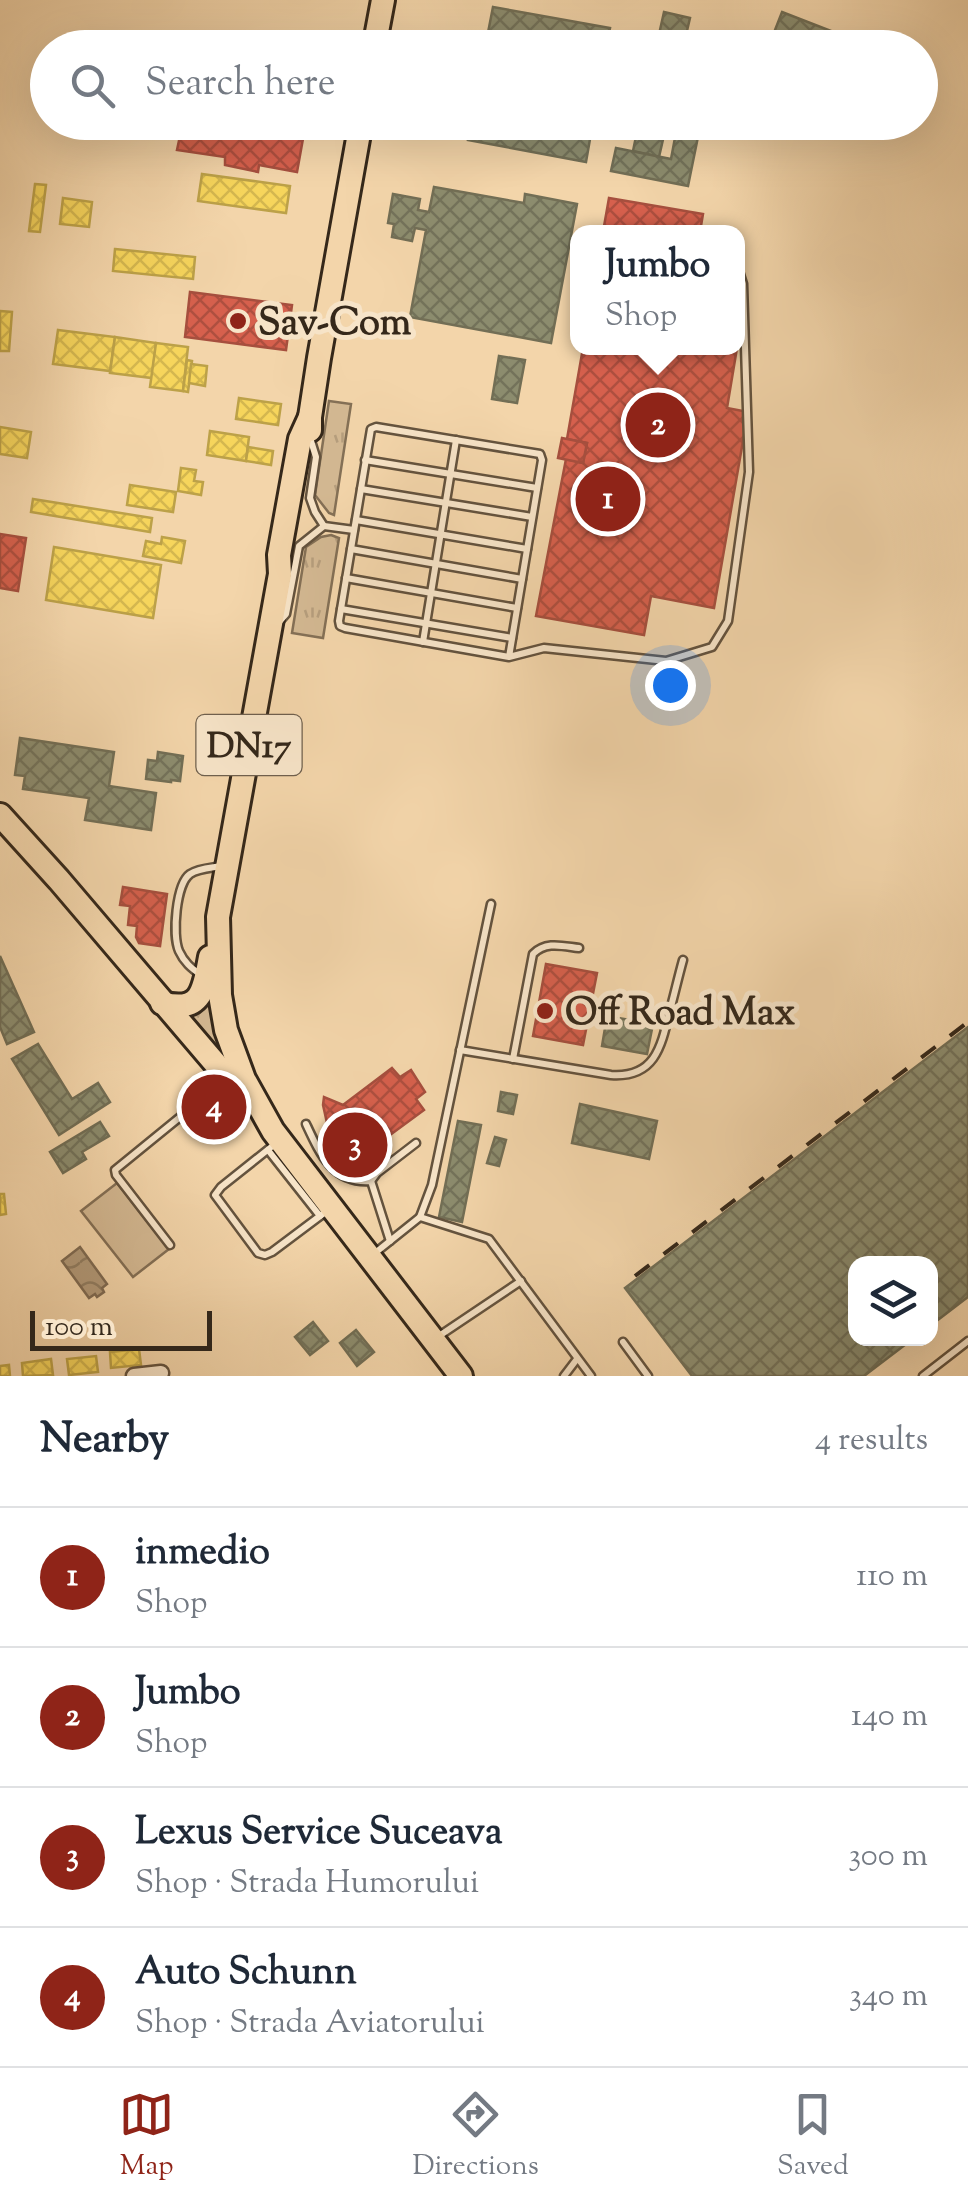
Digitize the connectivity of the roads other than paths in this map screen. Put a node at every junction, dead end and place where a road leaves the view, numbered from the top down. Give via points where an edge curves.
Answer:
1 (383, 0) edge
2 (377, 30) edge
3 (358, 140) edge
4 (745, 338) edge
5 (310, 416) junction
6 (456, 440) junction
7 (311, 441) junction
8 (365, 460) junction
9 (450, 474) junction
10 (538, 488) junction
11 (360, 489) junction
12 (446, 503) junction
13 (532, 518) junction
14 (356, 520) junction
15 (324, 526) junction
16 (354, 530) junction
17 (440, 534) junction
18 (351, 548) junction
19 (527, 548) junction
20 (436, 563) junction
21 (280, 574) junction
22 (346, 578) junction
23 (522, 579) junction
24 (430, 592) junction
25 (517, 608) junction
26 (341, 609) junction
27 (426, 623) junction
28 (269, 634) junction
29 (512, 638) junction
30 (422, 642) junction
31 (509, 657) junction
32 (0, 815) edge
33 (228, 865) junction
34 (491, 904) dead end
35 (218, 917) junction
36 (578, 948) dead end
37 (683, 960) dead end
38 (206, 978) junction
39 (162, 1002) junction
40 (460, 1050) junction
41 (512, 1059) junction
42 (228, 1078) junction
43 (306, 1124) dead end
44 (274, 1140) junction
45 (416, 1143) dead end
46 (370, 1180) junction
47 (326, 1212) junction
48 (420, 1217) junction
49 (390, 1241) junction
50 (170, 1246) dead end
51 (370, 1257) junction
52 (520, 1281) junction
53 (434, 1339) junction
54 (968, 1341) edge
55 (623, 1342) dead end
56 (577, 1359) junction
57 (161, 1373) dead end
58 (134, 1376) edge
59 (461, 1376) edge
60 (564, 1376) edge
61 (591, 1376) edge
62 (648, 1376) edge
63 (923, 1376) edge

1 - 2 main road
3 - 5 main road, DN17
4 - 31 lane via 750,472 728,621 712,647 666,660 544,648
5 - 7 main road, DN17
5 - 21 main road, DN17 via 300,439
6 - 8 lane via 376,427
6 - 9 lane
6 - 10 lane via 540,454
7 - 15 lane via 316,457 310,498
7 - 21 main road, DN17
8 - 9 lane
8 - 11 lane
9 - 10 lane
9 - 12 lane
10 - 13 lane
11 - 12 lane
11 - 14 lane
12 - 13 lane
12 - 17 lane
13 - 19 lane
14 - 16 lane
14 - 17 lane
15 - 16 lane
15 - 28 lane via 299,546 286,614
16 - 18 lane
17 - 19 lane
17 - 20 lane
18 - 20 lane
18 - 22 lane
19 - 23 lane
20 - 23 lane
20 - 24 lane
21 - 28 main road, DN17
22 - 24 lane
22 - 26 lane
23 - 25 lane
24 - 25 lane
24 - 27 lane
25 - 29 lane
26 - 27 lane
26 - 30 lane via 344,628
27 - 29 lane
27 - 30 lane
28 - 33 main road, DN17
29 - 31 lane
30 - 31 lane
32 - 39 main road
33 - 35 main road, DN17
33 - 38 lane via 196,870 181,884 175,940 184,961
34 - 40 lane
35 - 38 main road
35 - 44 main road, DN17 via 226,1030
36 - 41 lane via 540,946 534,954
37 - 41 lane via 662,1045 644,1068 611,1075
38 - 39 main road via 194,1002
39 - 42 main road
40 - 41 lane
40 - 48 lane
42 - 44 main road
42 - 50 lane via 116,1170
43 - 46 lane via 332,1168 348,1180
44 - 47 main road, DN17
44 - 47 lane via 220,1186 216,1200 262,1255
45 - 46 lane
46 - 49 lane
47 - 51 main road, DN17
48 - 49 lane
48 - 52 lane via 489,1239
49 - 51 lane
51 - 53 main road, DN17
52 - 53 lane
52 - 56 lane
53 - 59 main road, DN17
54 - 63 lane
55 - 62 lane
56 - 60 lane
56 - 61 lane
57 - 58 street

